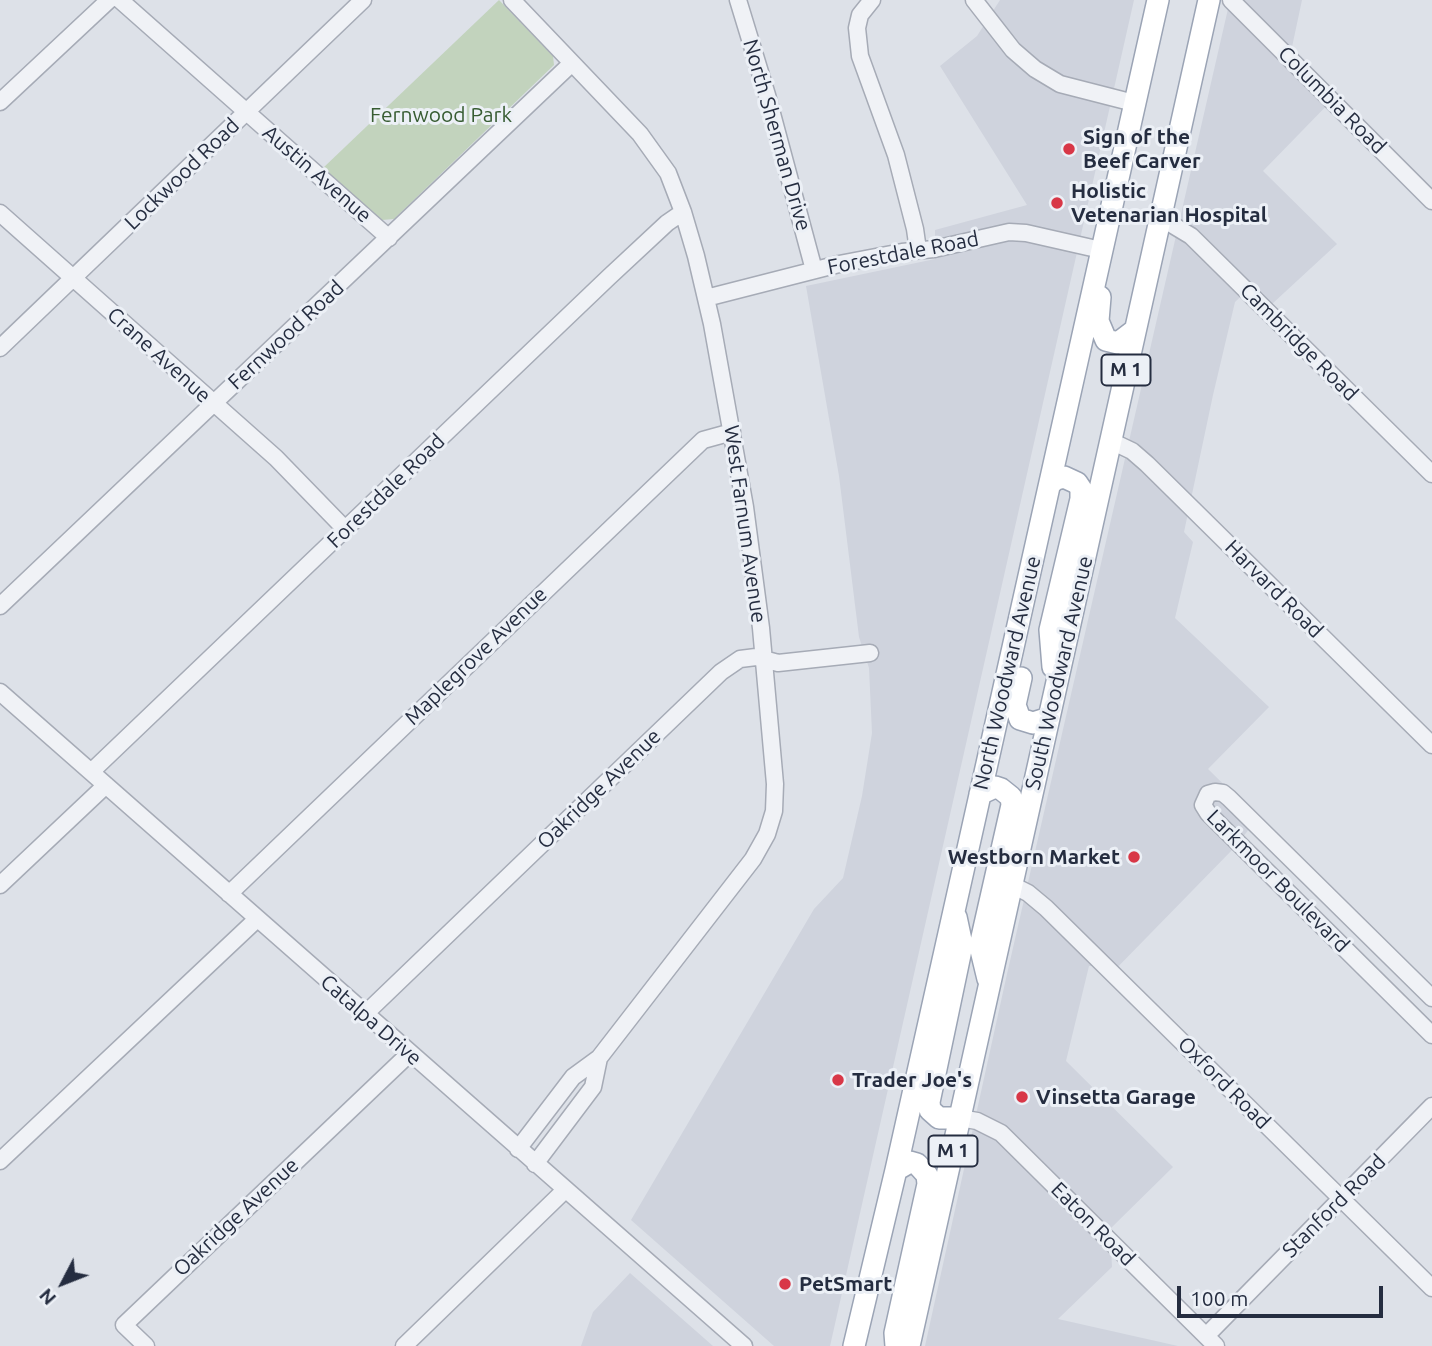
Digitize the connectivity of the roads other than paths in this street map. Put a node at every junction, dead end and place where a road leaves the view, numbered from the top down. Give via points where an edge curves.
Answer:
1 (109, 0) edge
2 (120, 0) edge
3 (363, 0) edge
4 (512, 0) edge
5 (738, 0) edge
6 (872, 0) edge
7 (974, 0) edge
8 (1158, 0) edge
9 (1209, 0) edge
10 (1231, 0) edge
11 (572, 63) junction
12 (0, 102) edge
13 (1135, 103) junction
14 (247, 112) junction
15 (1432, 201) edge
16 (683, 212) junction
17 (0, 213) edge
18 (1161, 218) junction
19 (389, 237) junction
20 (918, 250) junction
21 (1101, 250) junction
22 (814, 270) junction
23 (73, 278) junction
24 (706, 298) junction
25 (1135, 330) junction
26 (0, 348) edge
27 (214, 403) junction
28 (732, 432) junction
29 (1111, 441) junction
30 (1432, 474) edge
31 (1050, 484) junction
32 (1042, 518) junction
33 (345, 529) junction
34 (0, 606) edge
35 (870, 653) dead end
36 (763, 659) junction
37 (1055, 690) junction
38 (0, 692) edge
39 (1049, 718) junction
40 (1432, 745) edge
41 (91, 772) junction
42 (106, 785) junction
43 (980, 794) junction
44 (0, 885) edge
45 (1012, 886) junction
46 (229, 894) junction
47 (954, 908) junction
48 (257, 919) junction
49 (990, 985) junction
50 (1432, 998) edge
51 (365, 1014) junction
52 (1432, 1035) edge
53 (410, 1053) junction
54 (600, 1058) junction
55 (1432, 1107) edge
56 (960, 1118) junction
57 (518, 1149) junction
58 (0, 1161) edge
59 (535, 1164) junction
60 (896, 1170) junction
61 (565, 1190) junction
62 (1341, 1198) junction
63 (1432, 1288) edge
64 (1211, 1341) edge
65 (146, 1346) edge
66 (404, 1346) edge
67 (744, 1346) edge
68 (854, 1346) edge
69 (896, 1346) edge
70 (909, 1346) edge

1 - 12 street
2 - 14 street, Austin Avenue
3 - 14 street, Lockwood Road
4 - 11 street, West Farnum Avenue
5 - 22 street, North Sherman Drive
6 - 20 street via 860,15 858,48 896,155
7 - 13 street via 1013,50 1035,69 1060,84
8 - 13 main road, North Woodward Avenue / M 1
9 - 18 main road, South Woodward Avenue / M 1
10 - 15 street, Columbia Road
11 - 16 street, West Farnum Avenue via 653,150
11 - 19 street, Fernwood Road
13 - 21 main road, North Woodward Avenue / M 1
14 - 19 street, Austin Avenue
14 - 23 street, Lockwood Road
16 - 24 street, West Farnum Avenue
16 - 33 street, Forestdale Road
17 - 23 street, Crane Avenue
18 - 25 main road, South Woodward Avenue / M 1
18 - 30 street, Cambridge Road via 1191,236
19 - 27 street, Fernwood Road
20 - 21 street, Forestdale Road via 1017,232
20 - 22 street, Forestdale Road
21 - 25 main road via 1098,321 1103,336 1118,343
21 - 31 main road, North Woodward Avenue / M 1
22 - 24 street, Forestdale Road
23 - 26 street, Lockwood Road
23 - 27 street, Crane Avenue
24 - 28 street, West Farnum Avenue
25 - 29 main road, South Woodward Avenue / M 1
27 - 33 street, Crane Avenue
27 - 34 street, Fernwood Road
28 - 36 street, West Farnum Avenue via 746,507
28 - 46 street, Maplegrove Avenue via 703,440
29 - 37 main road, South Woodward Avenue / M 1
29 - 40 street, Harvard Road via 1147,464
31 - 32 main road, North Woodward Avenue / M 1
31 - 37 main road via 1064,477 1081,489 1050,630
32 - 39 main road via 1046,565 1015,705 1020,719 1027,723
32 - 43 main road, North Woodward Avenue / M 1
33 - 41 street, Forestdale Road
35 - 36 street, Oakridge Avenue via 778,663
36 - 51 street, Oakridge Avenue via 740,659 721,673
36 - 54 street, West Farnum Avenue via 775,783 767,834 753,859
37 - 39 main road, South Woodward Avenue / M 1
38 - 41 street, Catalpa Drive
39 - 45 main road, South Woodward Avenue / M 1
41 - 42 street, Catalpa Drive
42 - 44 street
42 - 46 street, Catalpa Drive
43 - 47 main road, North Woodward Avenue / M 1
43 - 49 main road via 1001,789 1011,797 1012,805 980,946
45 - 49 main road, South Woodward Avenue / M 1
45 - 62 street, Oxford Road via 1046,908
46 - 48 street, Catalpa Drive
47 - 56 main road via 962,945 929,1102 939,1118
47 - 60 main road, North Woodward Avenue / M 1
48 - 51 street, Catalpa Drive
48 - 58 street
49 - 56 main road, South Woodward Avenue / M 1
50 - 52 street, Larkmoor Boulevard via 1229,798 1223,793 1208,794 1203,805 1208,813
51 - 53 street, Catalpa Drive
53 - 57 street, Catalpa Drive
53 - 65 street, Oakridge Avenue via 124,1325
54 - 57 street, West Farnum Avenue via 573,1077
54 - 59 street, West Farnum Avenue via 593,1087
55 - 62 street, Stanford Road
56 - 64 street, Eaton Road via 1001,1133
56 - 70 main road, South Woodward Avenue / M 1
57 - 59 street, Catalpa Drive
59 - 61 street, Catalpa Drive
60 - 68 main road, North Woodward Avenue / M 1
60 - 69 main road via 911,1162 917,1164 924,1168 928,1184 895,1333
61 - 66 street
61 - 67 street, Catalpa Drive
62 - 63 street, Oxford Road
62 - 64 street, Stanford Road

